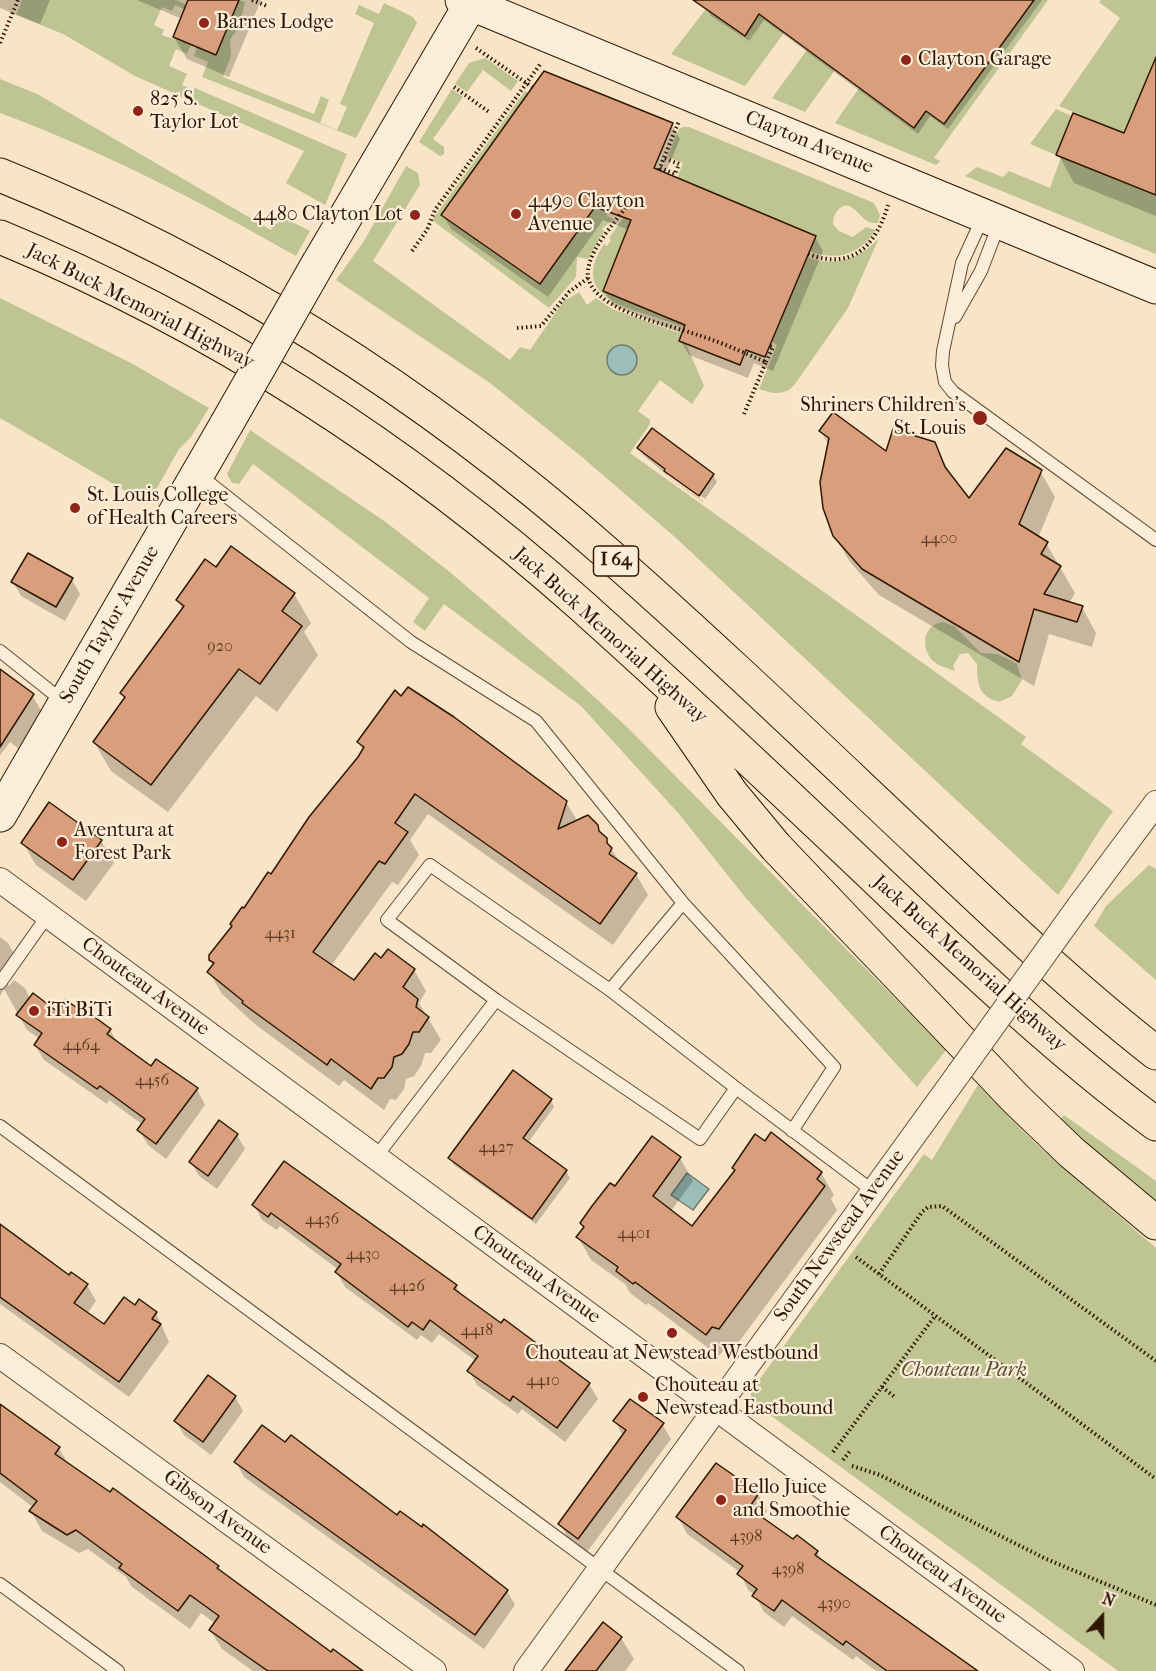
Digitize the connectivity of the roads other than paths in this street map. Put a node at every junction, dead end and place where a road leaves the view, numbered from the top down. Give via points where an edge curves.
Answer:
1 (468, 1) edge
2 (0, 175) edge
3 (992, 219) junction
4 (0, 237) edge
5 (1156, 287) edge
6 (948, 328) junction
7 (198, 474) junction
8 (1156, 540) edge
9 (0, 651) edge
10 (643, 663) junction
11 (65, 703) junction
12 (1156, 803) edge
13 (0, 815) edge
14 (0, 880) edge
15 (683, 903) junction
16 (48, 915) junction
17 (0, 983) edge
18 (610, 990) junction
19 (496, 1000) junction
20 (1156, 1053) edge
21 (736, 1088) junction
22 (1156, 1124) edge
23 (0, 1126) edge
24 (792, 1131) junction
25 (376, 1157) junction
26 (873, 1191) junction
27 (1156, 1223) edge
28 (0, 1356) edge
29 (715, 1408) junction
30 (600, 1569) junction
31 (0, 1584) edge
32 (118, 1671) edge
33 (434, 1671) edge
34 (526, 1671) edge
35 (738, 1671) edge
36 (1072, 1671) edge

1 - 3 street, Clayton Avenue
1 - 7 street, South Taylor Avenue, bridge
2 - 20 highway, I 64 via 116,226 262,303 348,356 479,448 609,554 1021,938
3 - 5 street, Clayton Avenue
3 - 6 lane via 981,271
3 - 6 lane via 962,263
4 - 10 highway, Jack Buck Memorial Highway via 236,353 325,409 450,497
6 - 8 lane via 942,366 945,382 953,392
7 - 11 street, South Taylor Avenue
7 - 15 lane via 411,642 536,721
9 - 11 lane
10 - 22 highway, Jack Buck Memorial Highway via 1046,1037
10 - 27 highway via 732,794 776,847 1015,1098 1071,1152
11 - 13 street, South Taylor Avenue
12 - 26 street, South Newstead Avenue, bridge
14 - 16 street, Chouteau Avenue
15 - 18 lane
15 - 24 lane via 834,1067
16 - 17 lane
16 - 25 street, Chouteau Avenue
18 - 19 lane via 430,865 387,920
18 - 21 lane
19 - 21 lane via 700,1139
19 - 25 lane
21 - 24 lane
23 - 30 lane
24 - 26 lane
25 - 29 street, Chouteau Avenue
26 - 29 street, South Newstead Avenue
28 - 33 street, Gibson Avenue
29 - 30 street, South Newstead Avenue
29 - 36 street, Chouteau Avenue
30 - 34 street, South Newstead Avenue
30 - 35 lane
31 - 32 lane

